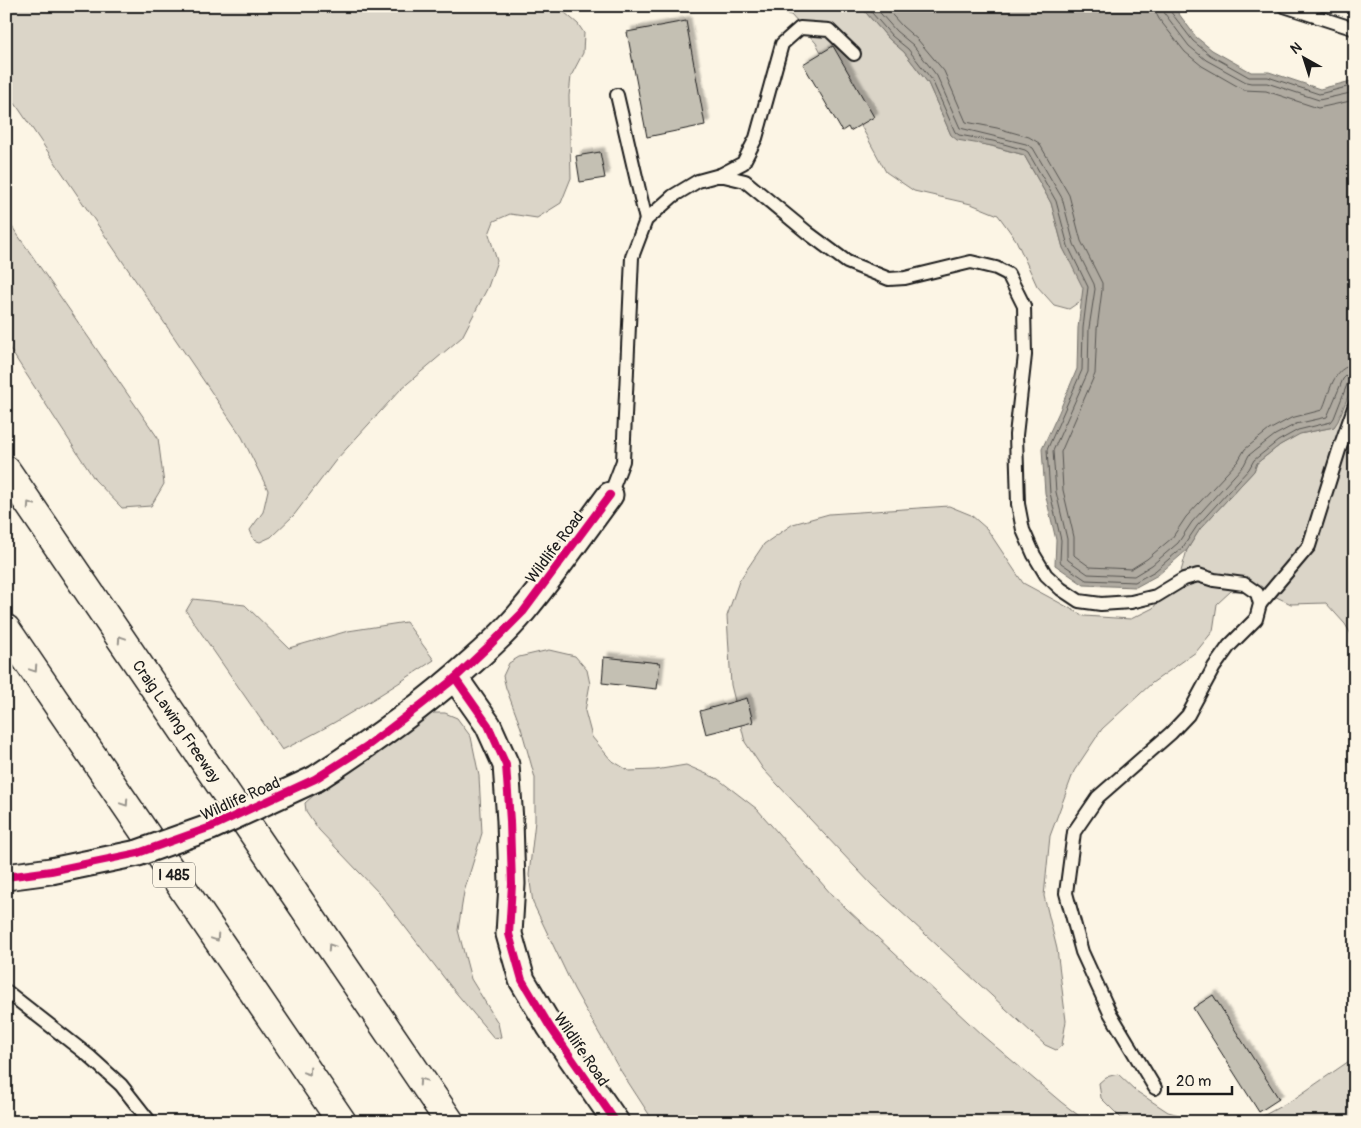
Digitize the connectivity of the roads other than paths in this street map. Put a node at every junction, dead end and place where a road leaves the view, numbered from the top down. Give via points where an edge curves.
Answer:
1 (1284, 6) edge
2 (1355, 29) edge
3 (854, 54) dead end
4 (617, 95) dead end
5 (720, 175) junction
6 (646, 220) junction
7 (1355, 405) edge
8 (6, 470) edge
9 (610, 495) joint
10 (1260, 604) junction
11 (6, 629) edge
12 (455, 678) junction
13 (6, 877) edge
14 (6, 991) edge
15 (1155, 1088) dead end
16 (150, 1122) edge
17 (342, 1122) edge
18 (450, 1122) edge
19 (616, 1122) edge

1 - 2 lane
3 - 5 lane via 829,30 800,28 782,44 756,138 743,163
4 - 6 lane
5 - 6 lane via 698,181 673,196
5 - 10 lane via 745,181 846,262 889,279 971,262 1008,274 1024,306 1025,355 1016,435 1018,504 1023,530 1034,555 1046,575 1061,589 1079,601 1101,604 1131,602 1156,596 1184,579 1198,575 1244,584 1257,593
6 - 9 lane via 632,257 622,461
7 - 10 lane via 1309,546
18 -> 8 highway, Craig Lawing Freeway
9 - 12 street, Wildlife Road via 523,612
10 - 15 lane via 1256,619 1229,646 1214,667 1188,715 1098,797 1074,832 1066,893 1082,952 1110,1013
11 -> 17 highway, I 485
12 - 13 street, Wildlife Road, bridge via 367,746 315,779 211,827 138,853
12 - 19 street, Wildlife Road via 488,725 506,765 512,884 509,934 522,980 550,1027
14 - 16 lane via 121,1085

